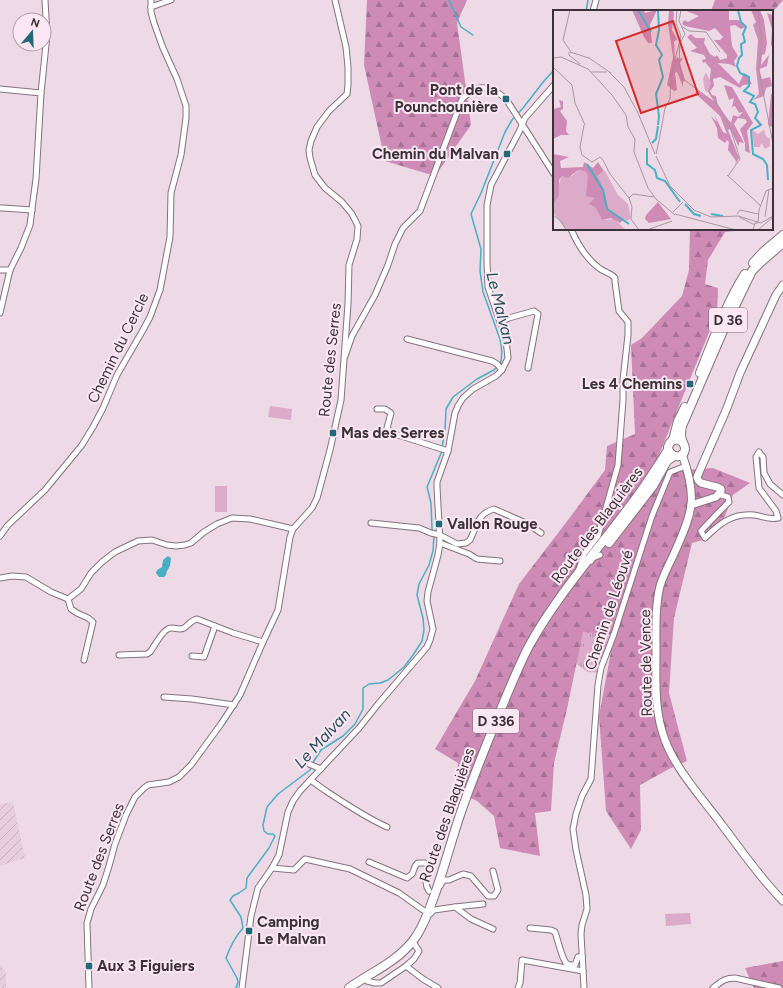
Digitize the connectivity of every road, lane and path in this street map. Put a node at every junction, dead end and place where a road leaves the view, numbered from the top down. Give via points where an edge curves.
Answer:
1 (45, 0) edge
2 (151, 0) edge
3 (172, 0) edge
4 (335, 0) edge
5 (596, 0) edge
6 (151, 7) junction
7 (593, 10) edge
8 (553, 86) edge
9 (0, 88) edge
10 (41, 93) junction
11 (522, 124) junction
12 (553, 172) edge
13 (0, 208) edge
14 (32, 210) junction
15 (572, 230) edge
16 (783, 235) edge
17 (783, 243) edge
18 (0, 270) edge
19 (10, 270) junction
20 (783, 285) edge
21 (0, 313) edge
22 (500, 322) junction
23 (406, 339) dead end
24 (344, 358) junction
25 (500, 368) junction
26 (528, 368) dead end
27 (377, 409) dead end
28 (673, 440) junction
29 (682, 442) junction
30 (444, 450) junction
31 (676, 454) junction
32 (686, 464) junction
33 (721, 492) junction
34 (783, 495) edge
35 (691, 505) junction
36 (371, 523) dead end
37 (293, 529) junction
38 (541, 533) dead end
39 (435, 534) junction
40 (0, 536) edge
41 (440, 543) junction
42 (600, 554) junction
43 (500, 561) dead end
44 (585, 563) junction
45 (0, 578) edge
46 (578, 582) junction
47 (68, 599) junction
48 (215, 626) junction
49 (263, 642) junction
50 (119, 655) dead end
51 (192, 656) dead end
52 (84, 660) dead end
53 (164, 697) dead end
54 (234, 705) junction
55 (309, 764) dead end
56 (319, 768) junction
57 (311, 780) junction
58 (387, 827) dead end
59 (369, 862) dead end
60 (272, 868) junction
61 (493, 871) dead end
62 (444, 876) junction
63 (433, 898) junction
64 (783, 901) edge
65 (483, 904) dead end
66 (455, 907) junction
67 (423, 910) dead end
68 (422, 926) junction
69 (530, 928) dead end
70 (493, 929) dead end
71 (415, 945) junction
72 (400, 955) junction
73 (582, 956) junction
74 (406, 966) junction
75 (583, 972) junction
76 (367, 981) junction
77 (89, 988) edge
78 (242, 988) edge
79 (349, 988) edge
80 (358, 988) edge
81 (438, 988) edge
82 (518, 988) edge
83 (584, 988) edge
84 (713, 988) edge
85 (779, 988) edge

1 - 10 street via 47,36
2 - 6 street, Chemin du Cercle
3 - 6 street
4 - 24 street, Route des Serres via 346,47 347,94 317,127 309,150 315,175 324,188 342,202 358,226 349,265
5 - 7 street
6 - 40 street, Chemin du Cercle via 154,23 186,106 181,155 171,193 170,237 160,290 150,317 82,445 45,490
8 - 11 street
9 - 10 street
10 - 14 street
11 - 12 street
11 - 22 street via 491,185 487,205 488,287
11 - 24 street via 506,98 498,92 481,87 463,98 420,211 403,228 375,295 352,336
13 - 14 street
14 - 19 street via 30,225
15 - 44 street via 591,262 615,278 619,311 628,322 618,465 598,536 584,554
16 - 28 main road, D 36 via 756,259 741,279 678,421
17 - 29 main road, D 36 via 752,271 682,426
18 - 19 street
19 - 21 street
20 - 33 main road via 740,373 698,473 697,477 701,483 717,487
22 - 25 street via 504,329 508,358
22 - 26 street via 534,311 538,314
23 - 25 street via 492,362
24 - 37 street, Route des Serres via 340,400 317,498 312,508
25 - 30 street via 496,376 463,398 455,413
27 - 30 street via 385,409 391,413 387,428 392,433
28 - 29 main road via 678,439
28 - 31 main road via 668,444
29 - 31 main road via 685,446 684,452
30 - 39 street via 436,487
31 - 32 main road
31 - 42 main road, Route des Blaquières / D 336 via 667,461 653,486
31 - 44 main road, Route des Blaquières / D 336 via 648,482
32 - 35 main road, Route de Vence
32 - 73 street, Chemin de Léouvé via 670,472 652,516 601,668 591,779 582,796 573,829 587,909 581,934
33 - 34 street via 721,495 728,497 729,502 701,531 705,538 726,520 754,515 778,518 776,511 759,488 756,457 759,452 763,457 764,473 770,484
33 - 35 main road via 716,497
35 - 64 main road, Route de Vence via 684,530 663,578 658,599 656,690 661,729 669,750 684,775 765,882
36 - 39 street via 419,528
37 - 47 street via 250,519 232,518 217,524 185,545 176,546 152,540 138,541 115,552 102,562 81,589
37 - 49 street, Route des Serres via 278,610
38 - 39 street via 528,524 494,509 479,520 470,540 466,543 457,544
39 - 41 street
41 - 43 street via 477,559
41 - 56 street via 428,592 427,602 433,630 427,646 359,728
42 - 44 street
42 - 46 main road, Route des Blaquières / D 336
44 - 46 street via 586,568
44 - 62 main road, Route des Blaquières / D 336 via 539,629 518,670 468,793 450,848
45 - 47 street via 26,577
46 - 62 main road, Route des Blaquières / D 336 via 533,649 472,793
47 - 52 street via 71,609 93,622
48 - 49 street
48 - 50 street via 194,619 179,630 164,631 147,654
48 - 51 street via 204,657
49 - 54 street, Route des Serres
53 - 54 street
54 - 77 street, Route des Serres via 209,742 179,777 169,782 148,784 135,797 115,844 103,885 87,924
55 - 56 street
56 - 57 street
57 - 58 street via 368,818
57 - 60 street via 300,791 288,812 279,855
59 - 63 street via 407,878 418,863 426,864 430,871 426,884
60 - 67 street via 294,870 305,859 350,869 399,893
60 - 78 street via 258,888 253,906
61 - 62 street via 498,890 494,896 488,896 470,876 463,874 449,880
62 - 63 main road, Route des Blaquières / D 336
62 - 63 main road, Route des Blaquières / D 336
63 - 66 street
63 - 68 main road, Route des Blaquières / D 336
63 - 71 main road, Route des Blaquières / D 336 via 424,932
65 - 66 street
66 - 70 street via 471,919
68 - 71 street
68 - 72 main road, Route des Blaquières / D 336
69 - 73 street via 555,932 563,957 569,965 575,964 578,957
71 - 72 street
71 - 74 street via 419,951
71 - 76 main road, Route des Blaquières / D 336 via 406,956
72 - 79 main road, Route des Blaquières / D 336
73 - 75 street, Chemin de Léouvé
74 - 76 street via 381,982
74 - 81 street
75 - 82 street via 522,960
75 - 83 street, Chemin de Léouvé
76 - 80 main road, Route des Blaquières / D 336
84 - 85 street via 730,978

